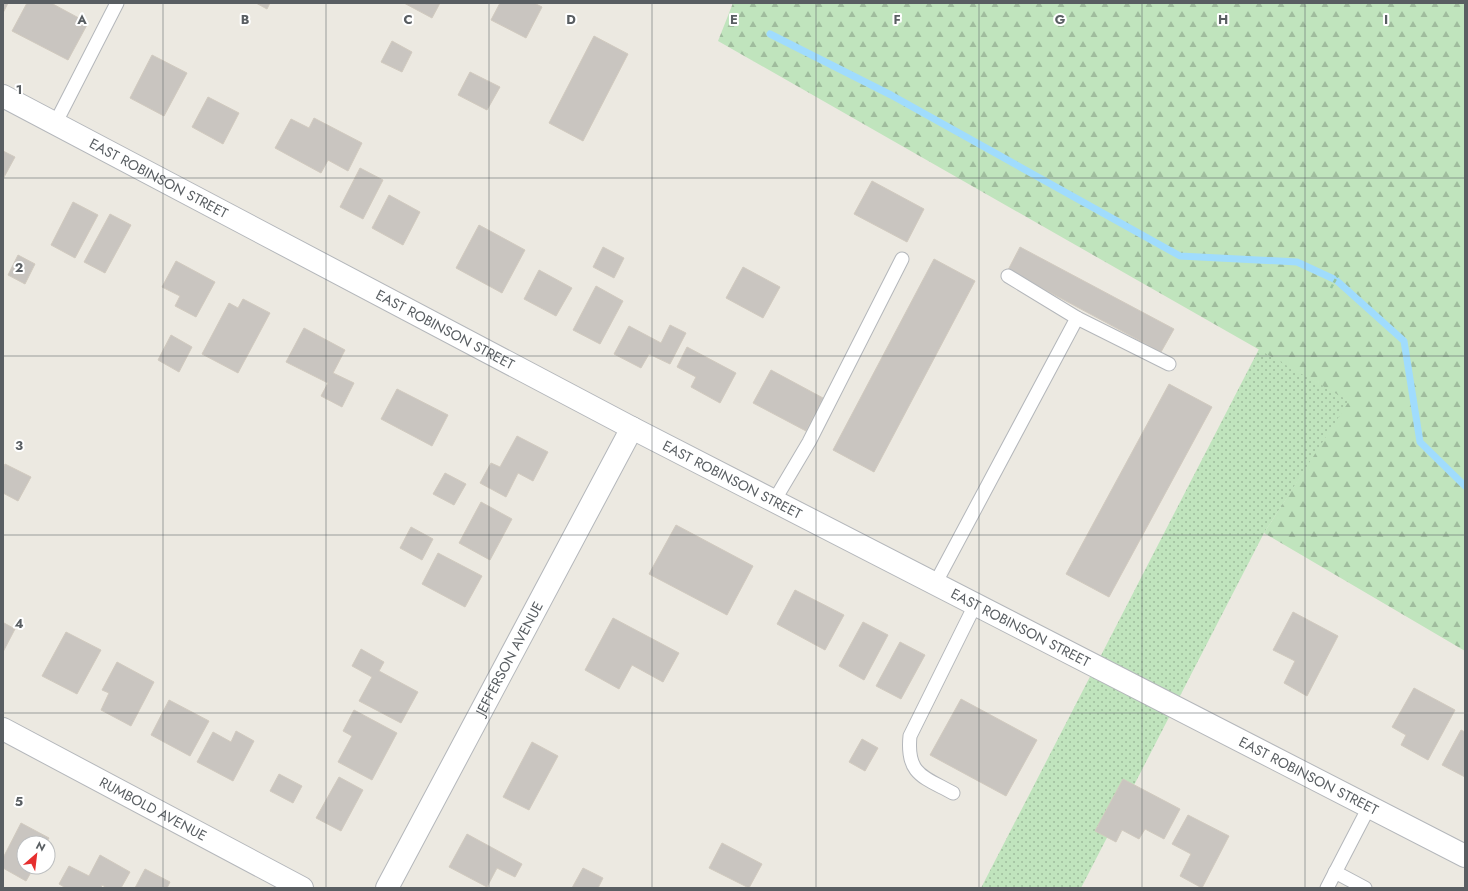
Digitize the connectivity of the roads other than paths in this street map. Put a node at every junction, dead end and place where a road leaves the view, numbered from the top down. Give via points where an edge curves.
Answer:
1 (117, 3) edge
2 (3, 96) edge
3 (55, 124) junction
4 (902, 259) dead end
5 (1008, 276) dead end
6 (1077, 318) junction
7 (1169, 364) dead end
8 (632, 428) junction
9 (774, 501) junction
10 (935, 584) junction
11 (975, 605) junction
12 (3, 729) edge
13 (953, 793) dead end
14 (1369, 807) junction
15 (1465, 856) edge
16 (1335, 872) junction
17 (302, 888) edge
18 (387, 888) edge
19 (1327, 888) edge
20 (1366, 888) edge

1 - 3 lane
2 - 3 street, EAST ROBINSON STREET
3 - 8 street, EAST ROBINSON STREET
4 - 9 lane via 809,442
5 - 6 lane
6 - 7 lane
6 - 10 lane
8 - 9 street, EAST ROBINSON STREET
8 - 18 street, JEFFERSON AVENUE
9 - 10 street, EAST ROBINSON STREET
10 - 11 street, EAST ROBINSON STREET
11 - 13 lane via 910,736 908,751 912,766 920,775
11 - 14 street, EAST ROBINSON STREET
12 - 17 street, RUMBOLD AVENUE
14 - 15 street, EAST ROBINSON STREET
14 - 16 lane
16 - 19 lane
16 - 20 lane

